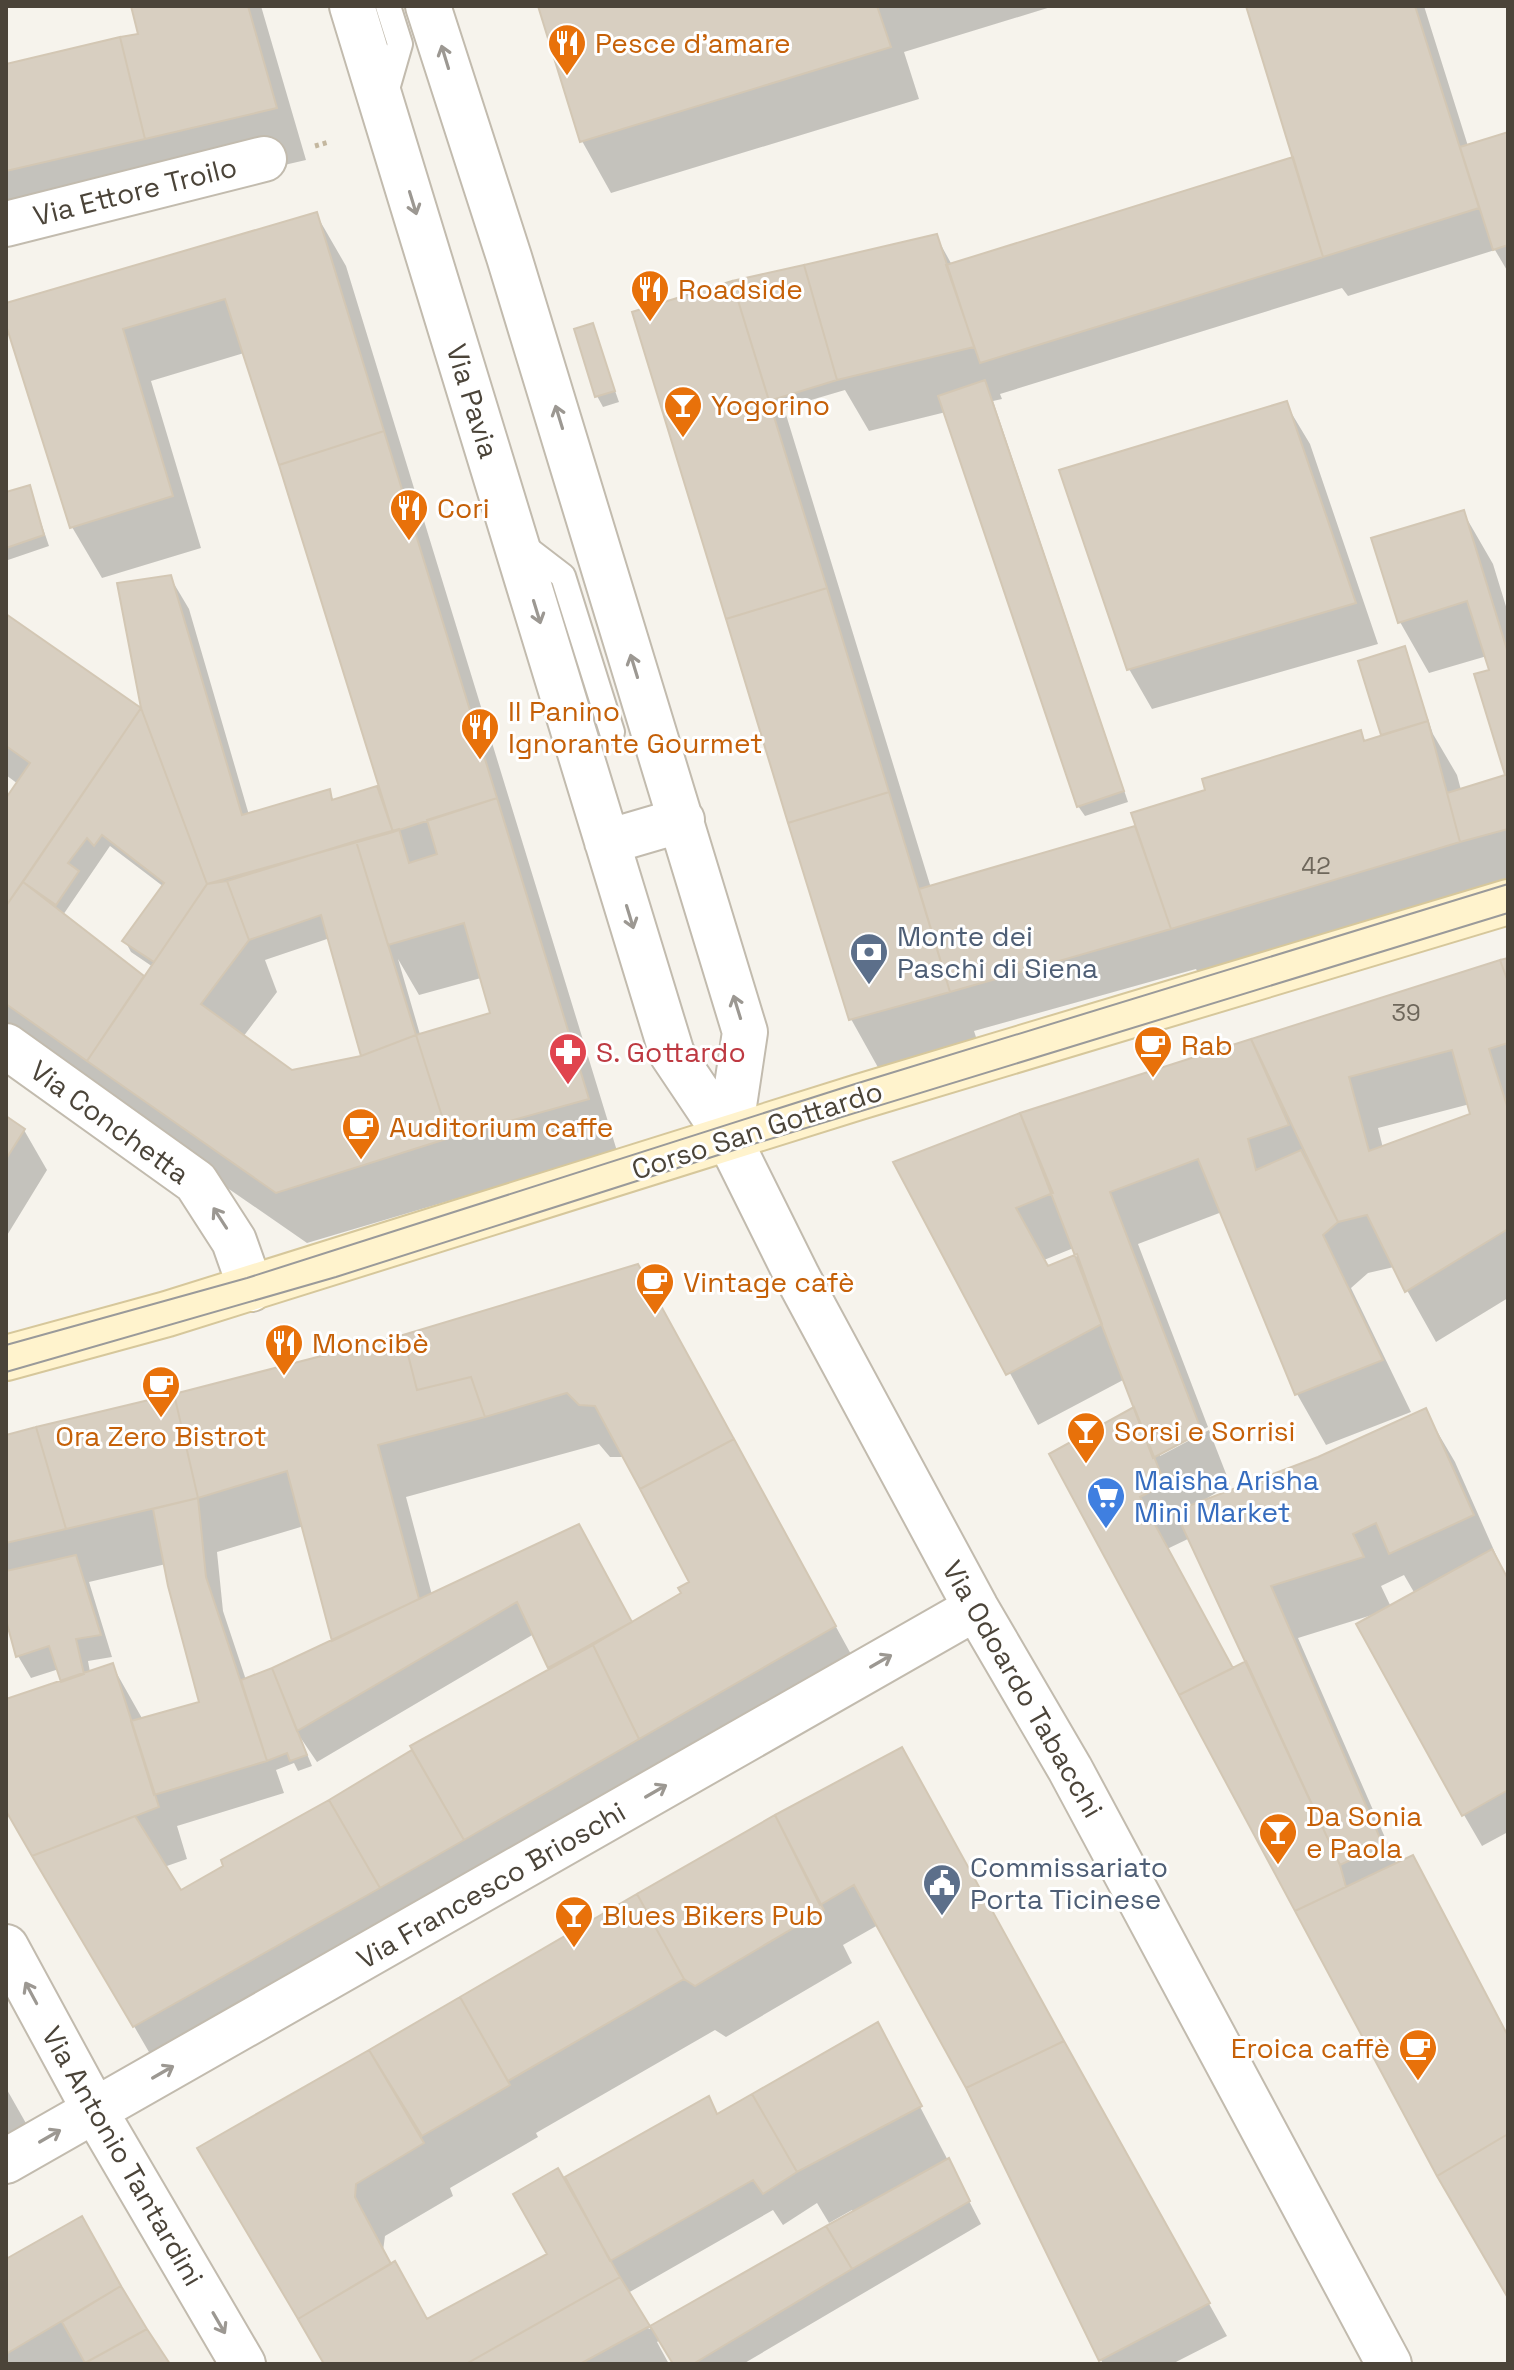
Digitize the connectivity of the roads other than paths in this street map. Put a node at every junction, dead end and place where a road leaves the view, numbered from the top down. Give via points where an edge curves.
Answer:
1 (352, 6) edge
2 (388, 6) edge
3 (428, 6) edge
4 (383, 105) junction
5 (264, 159) dead end
6 (6, 224) edge
7 (515, 539) junction
8 (612, 732) dead end
9 (682, 820) junction
10 (607, 842) junction
11 (1508, 902) edge
12 (6, 1046) edge
13 (729, 1139) junction
14 (251, 1289) junction
15 (6, 1358) edge
16 (976, 1608) junction
17 (6, 1947) edge
18 (95, 2111) junction
19 (6, 2161) edge
20 (243, 2364) edge
21 (1389, 2364) edge

1 - 4 street, Via Pavia
2 - 4 lane via 400,44
9 -> 3 street
4 -> 7 street, Via Pavia
5 - 6 street, Via Ettore Troilo
7 - 8 lane via 563,576
7 -> 10 street, Via Pavia
9 - 10 street
13 -> 9 street via 745,1032
10 -> 13 street, Via Pavia via 672,1054
11 - 13 street, Corso San Gottardo
14 -> 12 street, Via Conchetta via 234,1241 196,1182
13 - 14 street, Corso San Gottardo
13 - 16 street, Via Odoardo Tabacchi
14 - 15 street, Corso San Gottardo
18 -> 16 street, Via Francesco Brioschi
16 - 21 street, Via Odoardo Tabacchi via 1070,1769
18 -> 17 street, Via Antonio Tantardini
19 -> 18 street, Via Francesco Brioschi
18 -> 20 street, Via Antonio Tantardini

